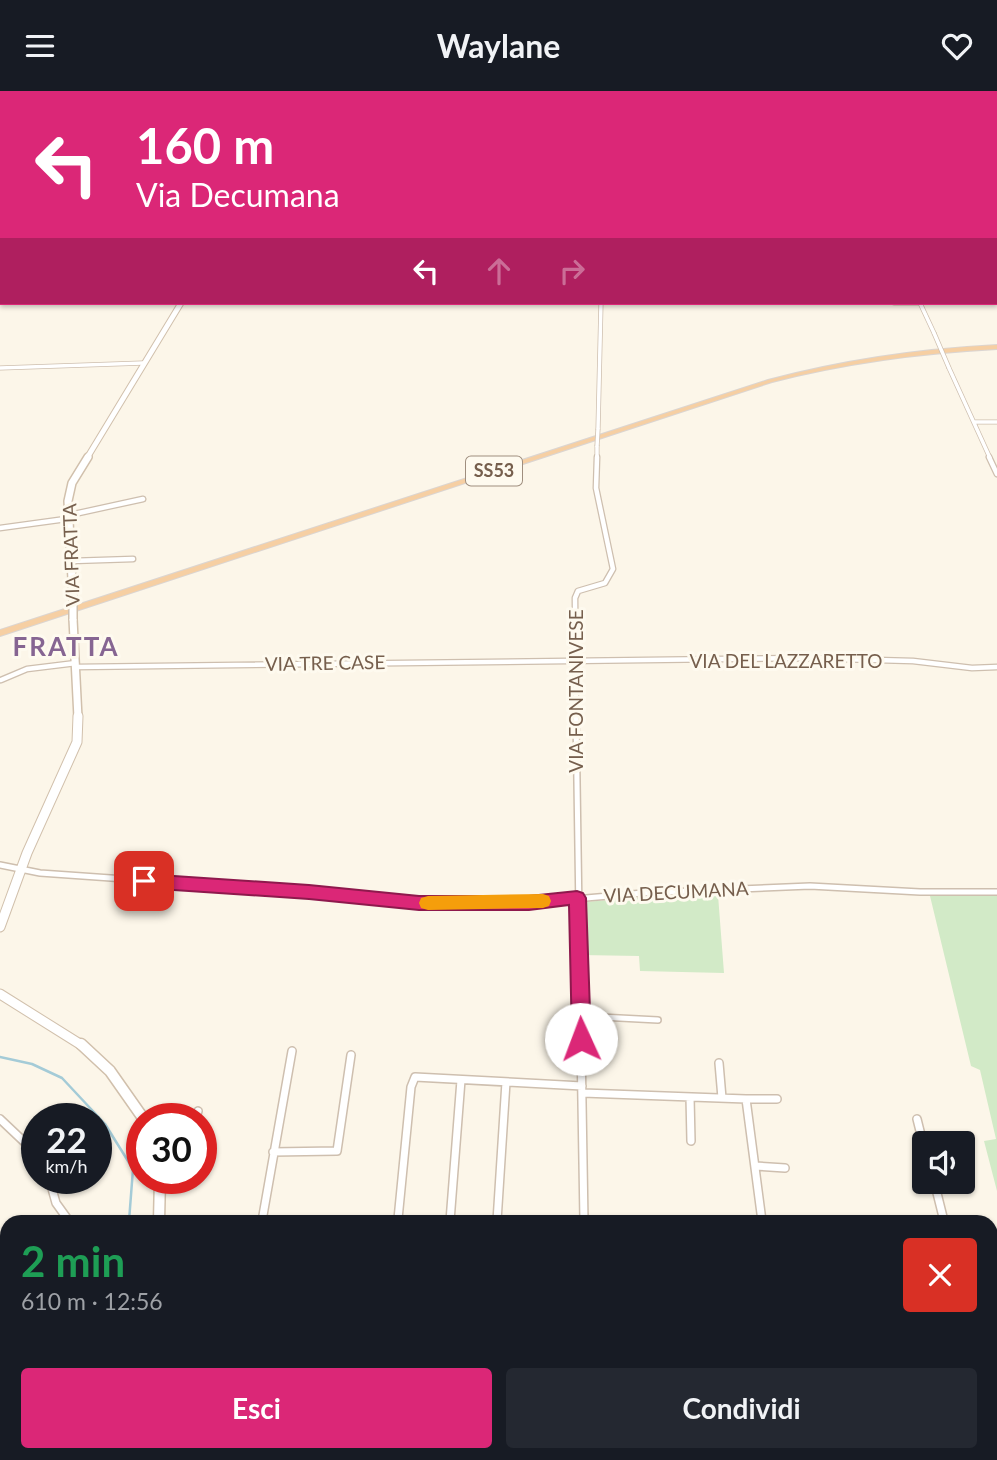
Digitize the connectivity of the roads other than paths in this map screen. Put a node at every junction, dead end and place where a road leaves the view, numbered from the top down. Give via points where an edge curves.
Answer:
1 (180, 305) edge
2 (601, 305) edge
3 (921, 305) edge
4 (934, 333) joint
5 (997, 347) edge
6 (143, 363) junction
7 (0, 368) edge
8 (949, 368) joint
9 (974, 422) junction
10 (997, 422) edge
11 (997, 474) edge
12 (143, 499) dead end
13 (65, 517) junction
14 (0, 527) edge
15 (133, 559) dead end
16 (71, 561) junction
17 (0, 633) edge
18 (575, 661) junction
19 (76, 665) junction
20 (997, 667) edge
21 (1, 680) edge
22 (0, 865) edge
23 (21, 869) junction
24 (997, 892) edge
25 (577, 898) junction
26 (0, 927) edge
27 (0, 994) edge
28 (581, 1016) junction
29 (658, 1020) dead end
30 (292, 1051) dead end
31 (351, 1055) dead end
32 (719, 1063) dead end
33 (461, 1080) junction
34 (506, 1082) junction
35 (582, 1090) junction
36 (692, 1097) junction
37 (722, 1098) junction
38 (746, 1099) junction
39 (777, 1100) dead end
40 (134, 1103) edge
41 (0, 1119) edge
42 (916, 1119) dead end
43 (919, 1131) edge
44 (21, 1139) edge
45 (691, 1142) dead end
46 (273, 1152) junction
47 (755, 1166) junction
48 (785, 1168) dead end
49 (53, 1194) edge
50 (160, 1194) edge
51 (937, 1194) edge
52 (65, 1215) edge
53 (159, 1215) edge
54 (263, 1215) edge
55 (398, 1215) edge
56 (450, 1215) edge
57 (497, 1215) edge
58 (584, 1215) edge
59 (761, 1215) edge
60 (942, 1215) edge

1 - 6 main road, VIA FRATTA
2 - 18 street, VIA FONTANIVESE, bridge via 596,488 613,569 608,584 578,591 575,597
3 - 4 street
4 - 8 street, bridge
5 - 17 highway, SS53 via 886,356 770,380
6 - 7 street
6 - 13 main road, VIA FRATTA via 72,484
8 - 9 street
9 - 10 street
9 - 11 street
12 - 13 street
13 - 14 street
13 - 16 main road, VIA FRATTA
15 - 16 street
16 - 19 main road, VIA FRATTA, bridge
18 - 19 street, VIA TRE CASE
18 - 20 street, VIA DEL LAZZARETTO via 803,658
18 - 25 street, VIA FONTANIVESE
19 - 21 street, VIA TRE CASE via 23,670
19 - 23 main road, VIA FRATTA via 77,742
22 - 23 street, VIA DECUMANA
23 - 25 street, VIA DECUMANA via 419,903
23 - 26 main road, VIA FRATTA
24 - 25 street, VIA DECUMANA via 920,893 810,885
25 - 28 street, VIA FONTANIVESE
27 - 40 main road via 69,1035 105,1066
28 - 29 street
28 - 35 street, VIA FONTANIVESE
30 - 46 street
31 - 46 street via 337,1151
32 - 37 street
33 - 34 street
33 - 55 street via 415,1077
33 - 56 street
34 - 35 street
34 - 57 street
35 - 36 street
35 - 58 street, VIA FONTANIVESE
36 - 37 street
36 - 45 street
37 - 38 street
38 - 39 street
38 - 47 street
41 - 44 street
42 - 43 street
46 - 54 street
47 - 48 street
47 - 59 street
49 - 52 street
50 - 53 main road
51 - 60 street

